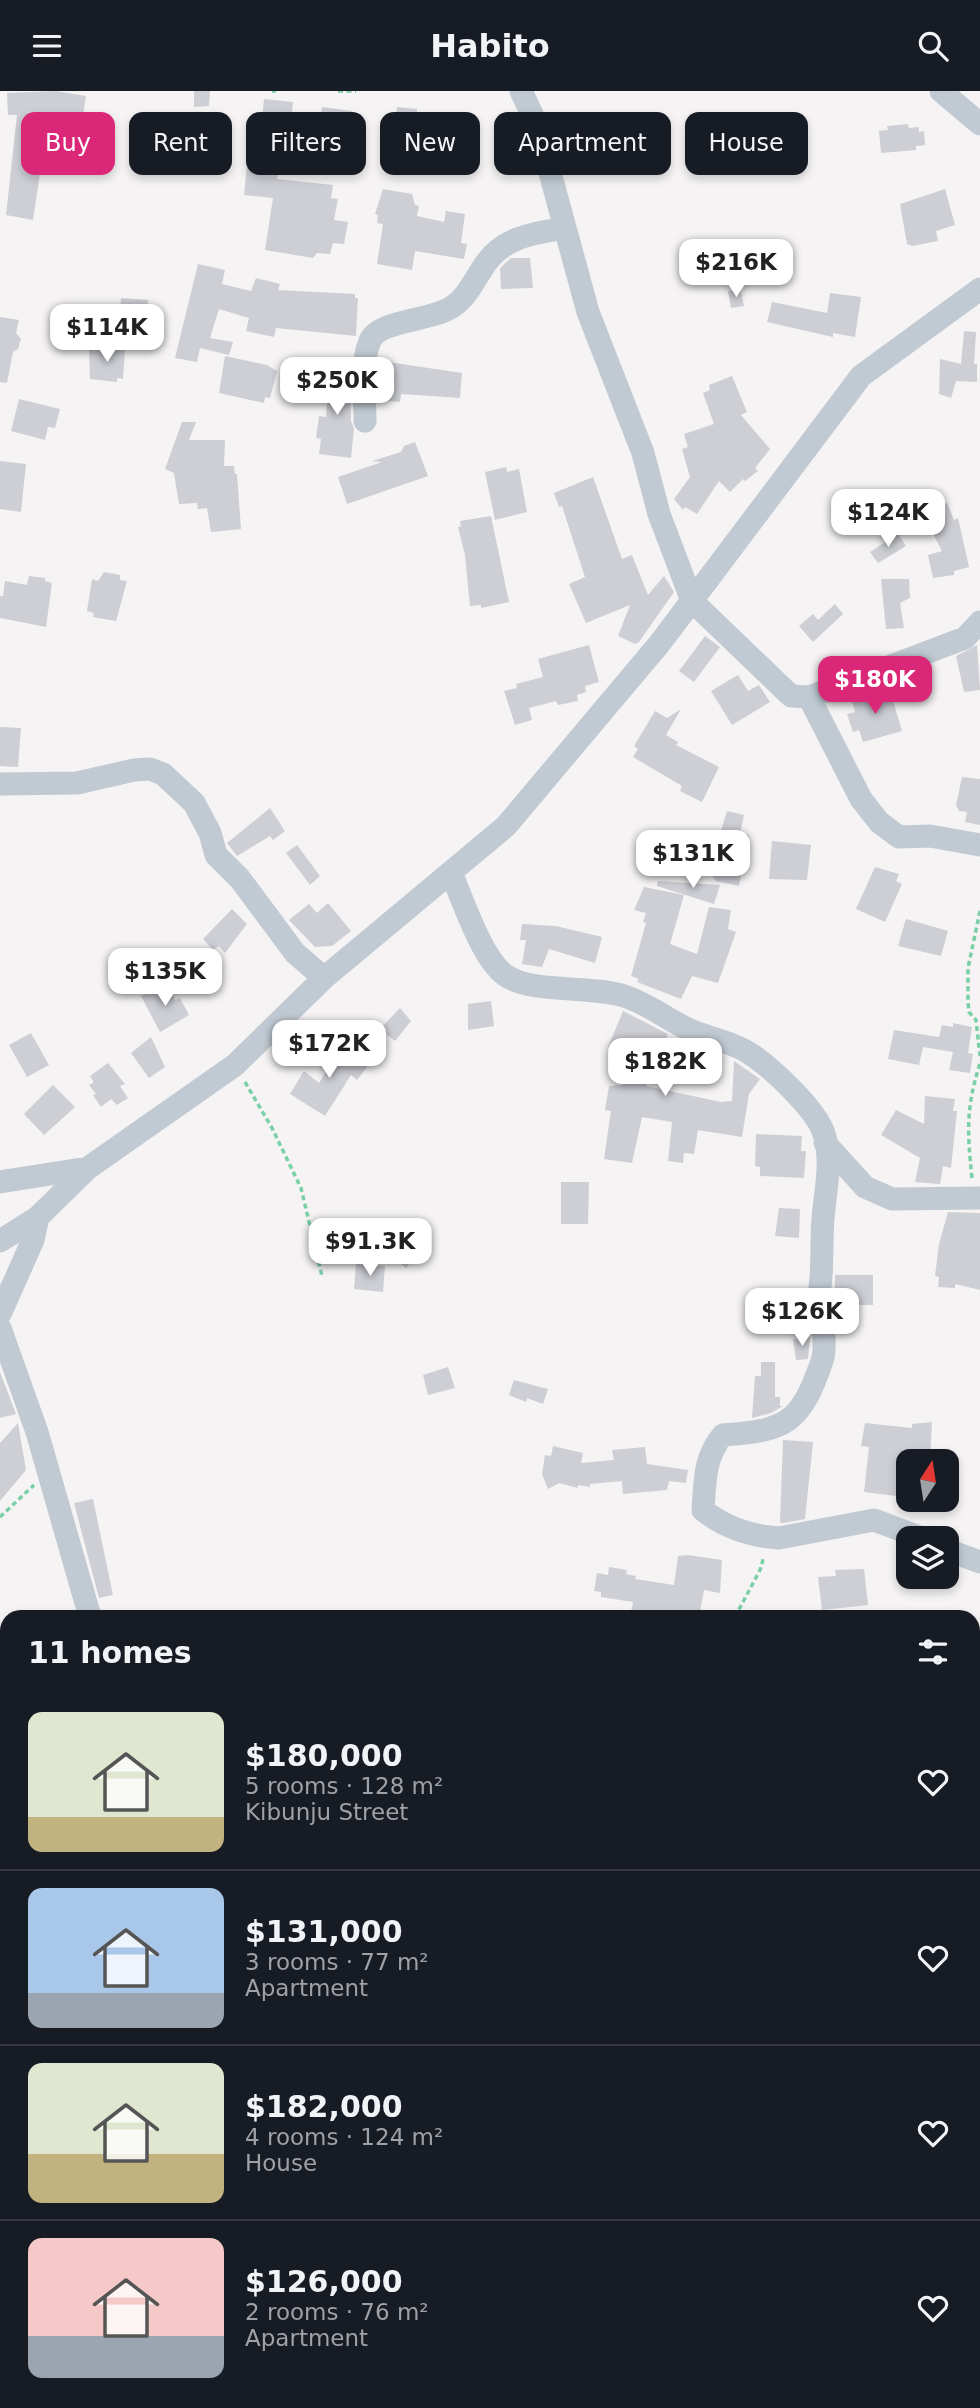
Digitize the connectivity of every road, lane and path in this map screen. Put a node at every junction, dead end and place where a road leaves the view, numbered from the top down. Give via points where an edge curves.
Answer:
1 (338, 91) edge
2 (355, 91) edge
3 (521, 91) edge
4 (941, 91) edge
5 (980, 124) edge
6 (565, 228) junction
7 (980, 289) edge
8 (365, 421) dead end
9 (692, 601) junction
10 (980, 622) edge
11 (809, 697) junction
12 (0, 784) edge
13 (980, 845) edge
14 (451, 873) junction
15 (980, 911) edge
16 (324, 978) junction
17 (980, 1056) edge
18 (980, 1063) edge
19 (234, 1065) junction
20 (825, 1143) junction
21 (88, 1168) junction
22 (0, 1182) edge
23 (977, 1198) edge
24 (38, 1217) junction
25 (0, 1241) edge
26 (322, 1276) dead end
27 (0, 1314) edge
28 (0, 1328) edge
29 (48, 1472) junction
30 (0, 1517) edge
31 (896, 1528) edge
32 (768, 1537) junction
33 (959, 1554) edge
34 (980, 1562) edge
35 (88, 1610) edge
36 (739, 1610) edge

1 - 2 path
3 - 6 street via 537,125
4 - 5 street
6 - 8 street via 510,241 487,261 453,307 430,318 378,330 370,340 366,363
6 - 9 street via 588,312 643,453 659,514
7 - 9 street via 861,376
9 - 11 street via 791,696
9 - 14 street via 506,827
10 - 11 street via 965,638
11 - 13 street via 861,799 879,822 899,837
12 - 16 street via 77,783 134,770 163,774 194,803 216,855 240,879 295,953
14 - 16 street
14 - 20 street via 494,966 508,978 550,988 589,988 626,996 689,1030 748,1052 806,1106 824,1133
15 - 17 path via 968,968 968,1002 976,1020
16 - 19 street
18 - 23 path via 968,1100 968,1145
19 - 21 street
19 - 26 path via 301,1188
20 - 23 street via 865,1187 892,1199
20 - 32 street via 825,1260 820,1291 824,1354 811,1394 787,1423 769,1431 723,1435 711,1449 705,1475 703,1510 723,1526
21 - 22 street
21 - 24 street
24 - 25 street
24 - 27 street via 33,1240
28 - 29 street
29 - 30 path
29 - 35 street
31 - 32 street via 874,1520
32 - 36 path via 760,1570
33 - 34 street

